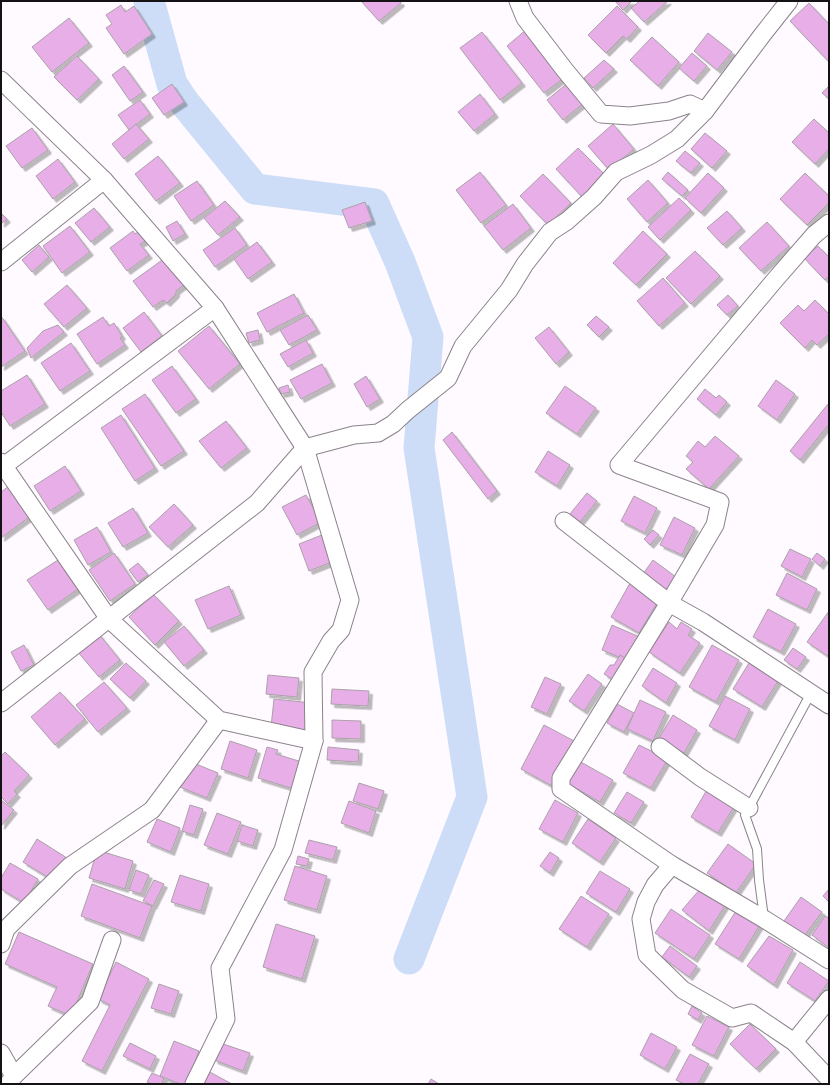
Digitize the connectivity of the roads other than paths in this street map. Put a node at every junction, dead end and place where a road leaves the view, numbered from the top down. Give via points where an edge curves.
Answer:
1 (518, 1) edge
2 (789, 1) edge
3 (1, 80) edge
4 (705, 111) junction
5 (104, 180) junction
6 (829, 223) edge
7 (1, 262) edge
8 (215, 308) junction
9 (306, 448) junction
10 (2, 465) edge
11 (564, 521) dead end
12 (669, 602) junction
13 (109, 619) junction
14 (811, 693) junction
15 (1, 703) edge
16 (829, 706) edge
17 (219, 720) junction
18 (314, 741) junction
19 (660, 747) dead end
20 (749, 808) junction
21 (672, 865) junction
22 (764, 919) junction
23 (112, 940) dead end
24 (1, 944) edge
25 (829, 960) edge
26 (829, 999) edge
27 (794, 1042) junction
28 (1, 1053) edge
29 (829, 1079) edge
30 (11, 1080) edge
31 (194, 1084) edge

1 - 4 street via 525,18 601,114 630,116 669,111 690,104
2 - 4 street
3 - 5 street
4 - 9 street via 677,140 651,156 616,172 594,197 550,232 509,290 463,346 448,378 393,424 378,433 354,435
5 - 7 street
5 - 8 street
6 - 12 street via 814,235 794,258 619,465 720,502 716,525
8 - 9 street
8 - 10 street
9 - 13 street via 257,503
9 - 18 street via 350,600 340,630 313,672
10 - 13 street
11 - 12 street
12 - 14 street
12 - 21 street via 561,778 561,789
13 - 15 street
13 - 17 street
14 - 16 street
14 - 20 lane
17 - 18 street
17 - 24 street via 152,810 70,866 6,929
18 - 31 street via 283,850 220,968 226,1019
19 - 20 street via 700,777
20 - 22 lane via 745,815 757,849
21 - 22 street
21 - 27 street via 655,884 642,913 646,955 683,990 732,1018 751,1013
22 - 25 street
23 - 30 street via 90,1002
26 - 27 street
27 - 29 street
28 - 30 street

